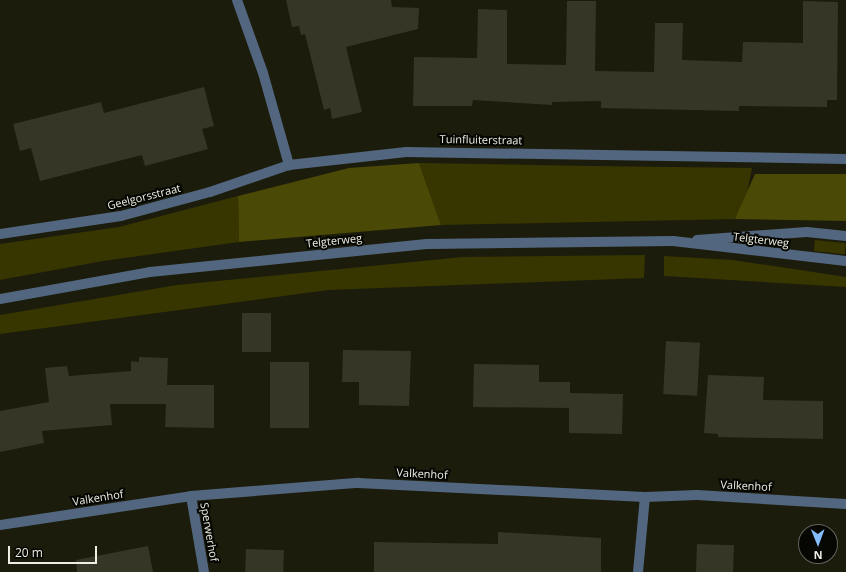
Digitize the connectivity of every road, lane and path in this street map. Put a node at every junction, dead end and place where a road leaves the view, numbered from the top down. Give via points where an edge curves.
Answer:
1 (237, 0) edge
2 (846, 160) edge
3 (289, 165) junction
4 (0, 234) edge
5 (846, 236) edge
6 (673, 241) junction
7 (846, 261) edge
8 (0, 299) edge
9 (190, 496) junction
10 (645, 497) junction
11 (846, 504) edge
12 (0, 526) edge
13 (204, 572) edge
14 (638, 572) edge

1 - 3 street via 263,73
2 - 3 street, Tuinfluiterstraat via 421,151
3 - 4 street, Geelgorsstraat via 210,192 121,216
5 - 6 street, Telgterweg via 807,232
6 - 7 street, Telgterweg
6 - 8 street, Telgterweg via 427,244 150,272
9 - 10 street, Valkenhof via 358,483
9 - 12 street, Valkenhof
9 - 13 street, Sperwerhof
10 - 11 street, Valkenhof via 696,495
10 - 14 street

